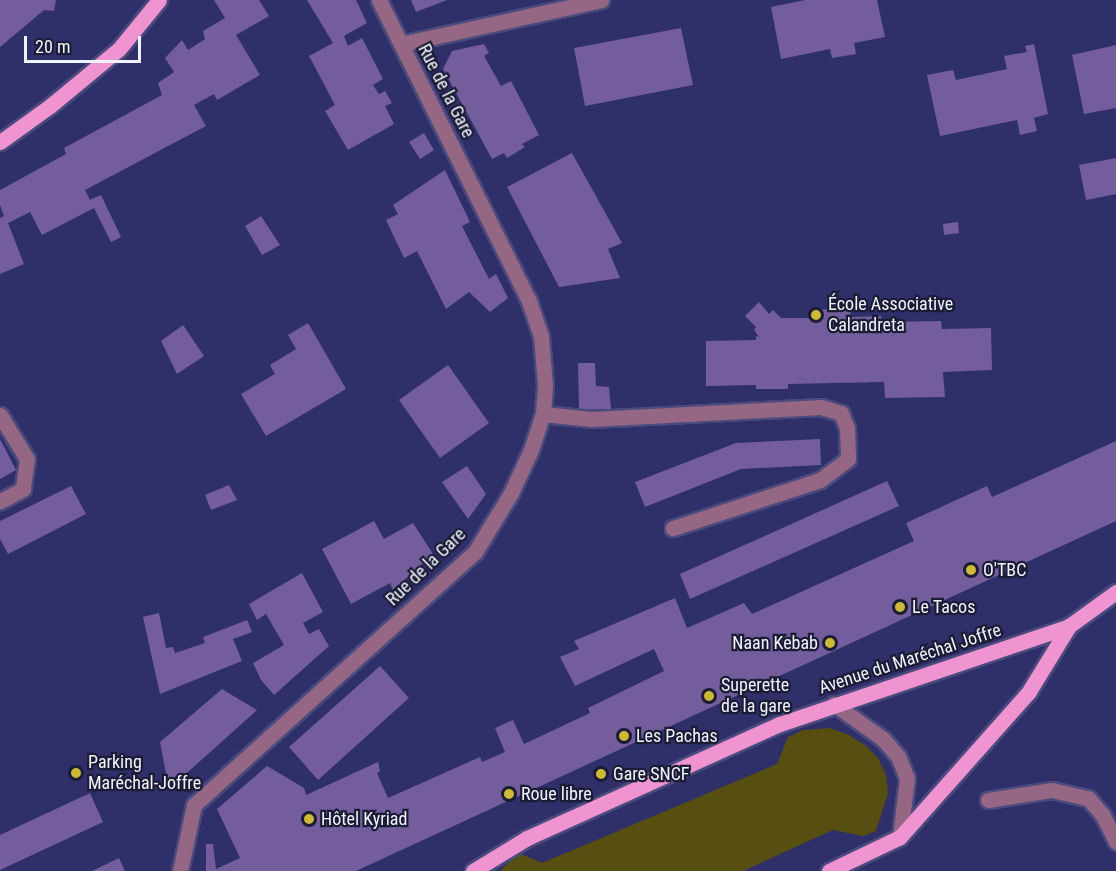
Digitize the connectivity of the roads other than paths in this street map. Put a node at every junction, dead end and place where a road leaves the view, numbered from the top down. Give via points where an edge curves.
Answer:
1 (159, 0) edge
2 (379, 0) edge
3 (601, 0) edge
4 (401, 44) junction
5 (0, 142) edge
6 (543, 414) junction
7 (0, 415) edge
8 (0, 501) edge
9 (673, 528) dead end
10 (1116, 592) edge
11 (1069, 626) junction
12 (834, 704) junction
13 (988, 800) dead end
14 (900, 837) junction
15 (1116, 842) edge
16 (180, 871) edge
17 (473, 871) edge
18 (829, 871) edge

1 - 5 main road via 119,49
2 - 4 street, Rue de la Gare
3 - 4 street
4 - 6 street, Rue de la Gare via 533,310 541,336
6 - 9 street via 592,419 821,407 842,413 847,428 848,459 820,480
6 - 16 street, Rue de la Gare via 512,493 475,552 194,805
7 - 8 street via 27,459 23,489
10 - 11 main road, Avenue du Maréchal Joffre
11 - 12 main road, Avenue du Maréchal Joffre
11 - 14 main road, Avenue du Maréchal Joffre via 1028,693
12 - 14 street via 883,739 898,756 908,778
12 - 17 main road, Avenue du Maréchal Joffre via 780,724 527,838
13 - 15 street via 1052,790 1088,798 1102,814
14 - 18 main road, Avenue du Maréchal Joffre

